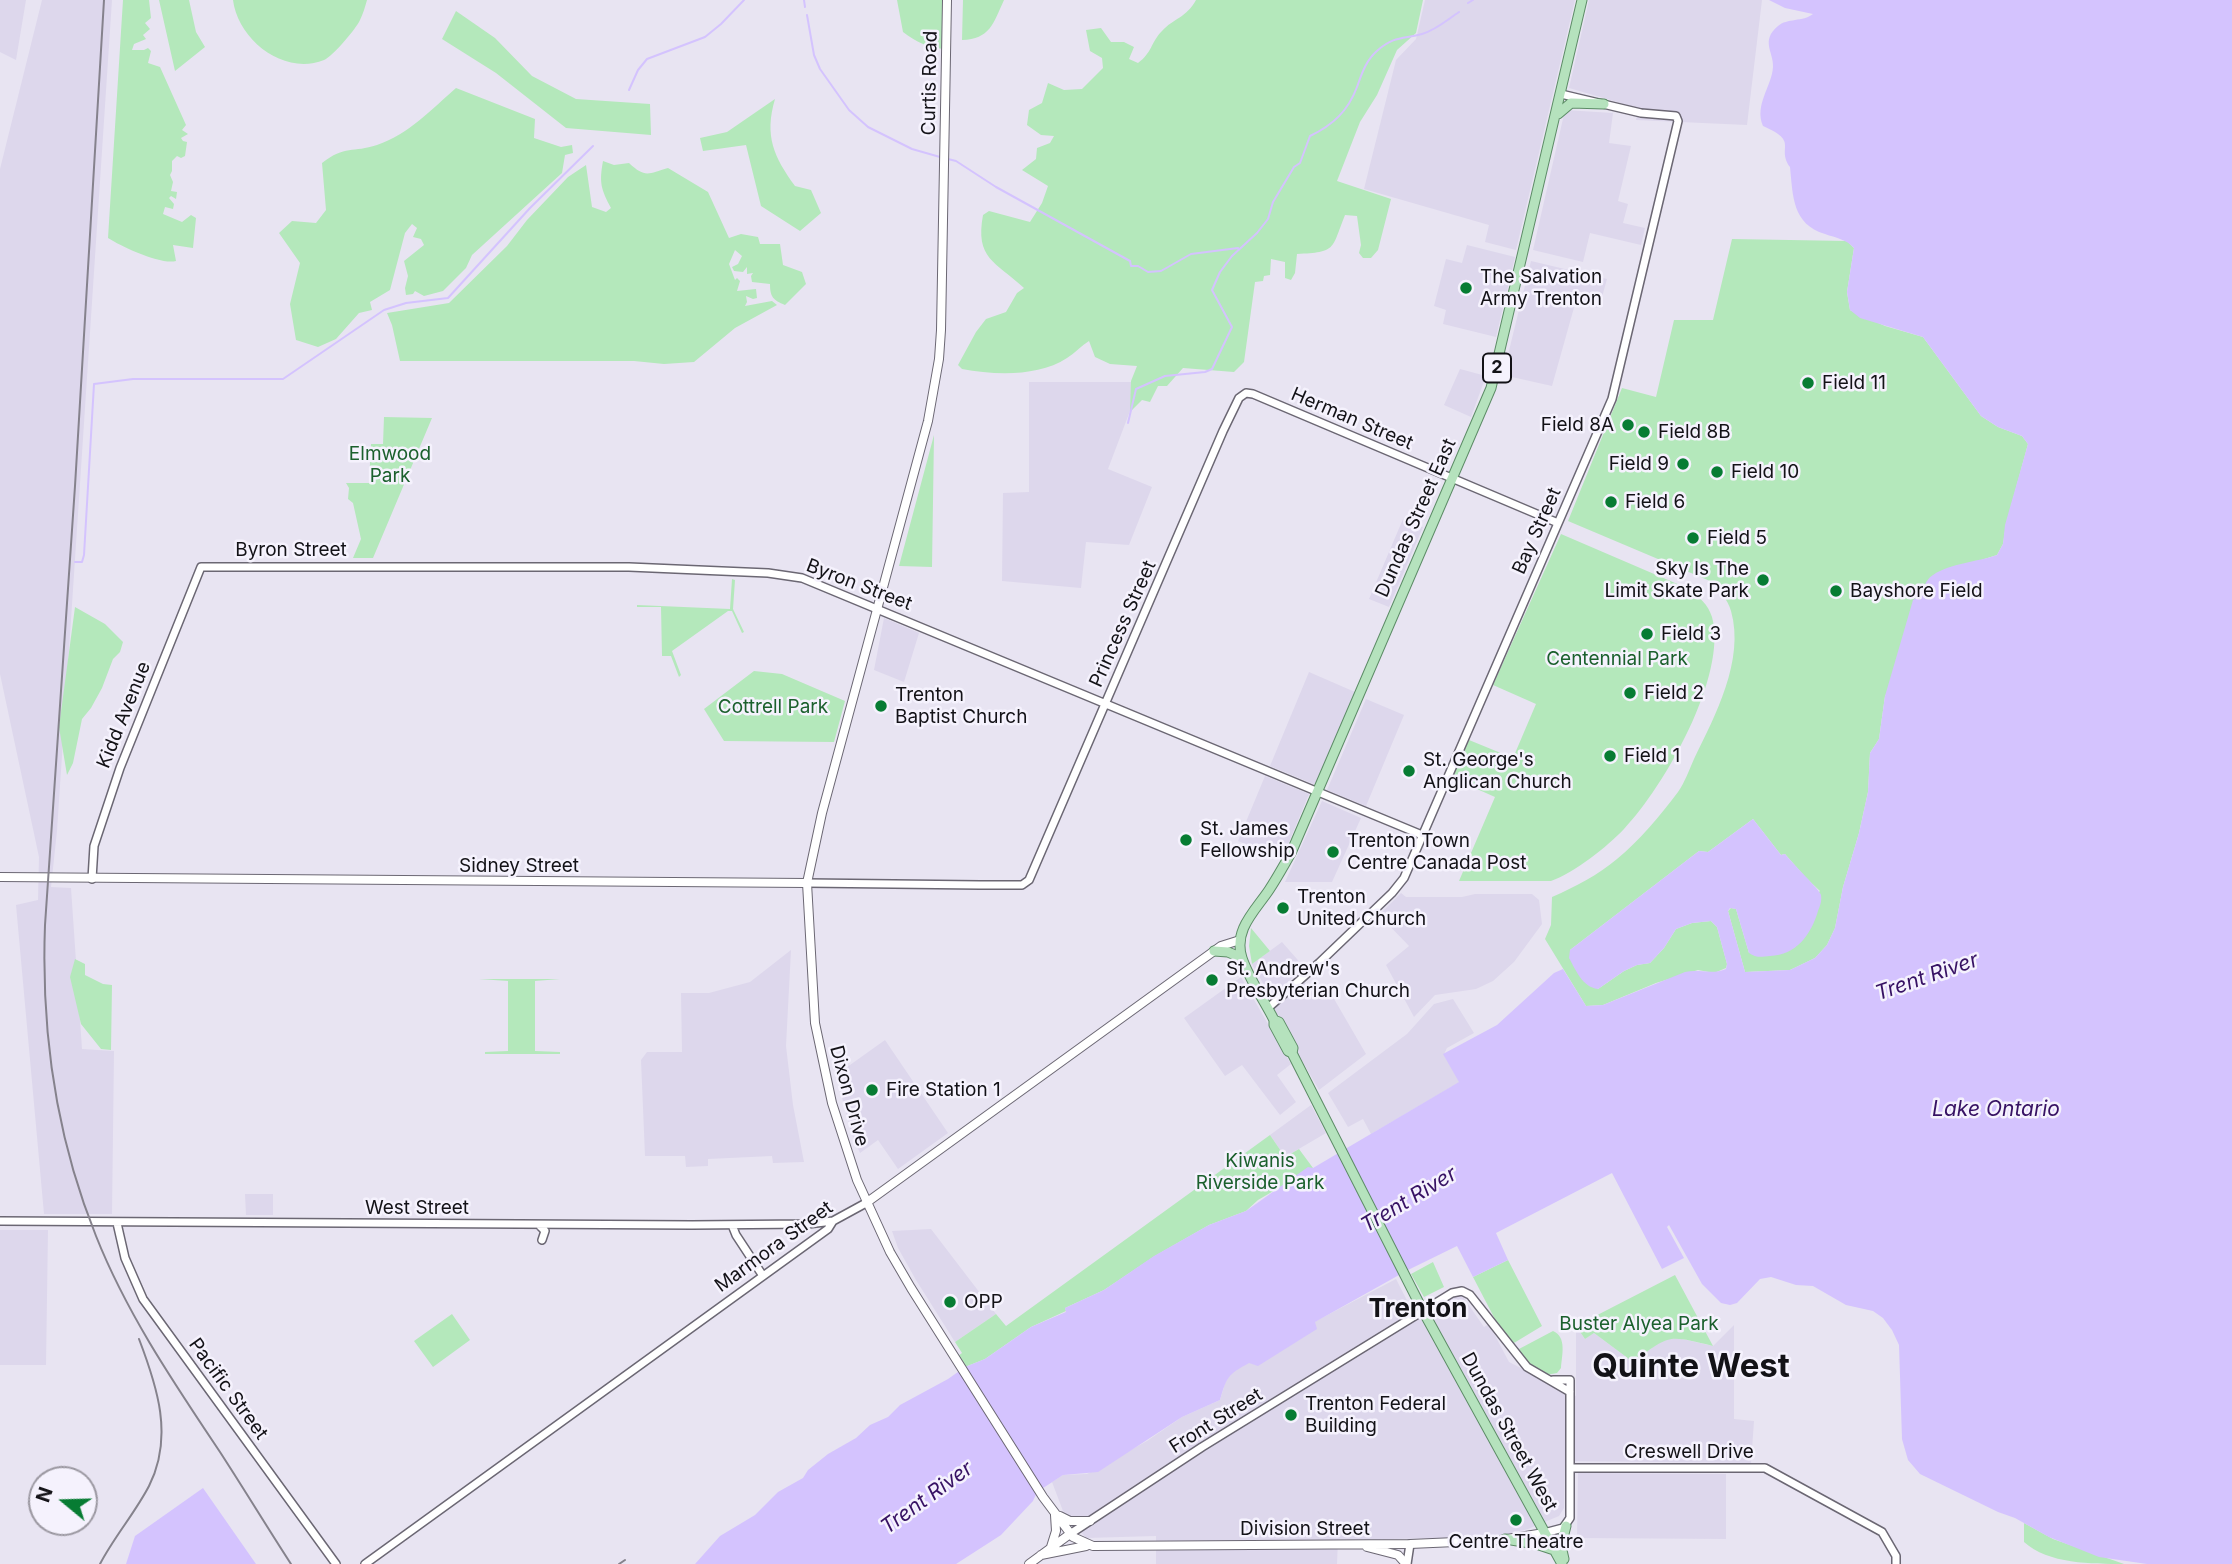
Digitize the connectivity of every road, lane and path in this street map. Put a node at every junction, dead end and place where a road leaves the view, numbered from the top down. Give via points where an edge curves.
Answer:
1 (947, 0) edge
2 (1582, 0) edge
3 (1561, 94) junction
4 (1604, 104) junction
5 (1555, 118) junction
6 (1250, 393) joint
7 (1452, 478) junction
8 (1558, 523) junction
9 (201, 567) joint
10 (877, 608) junction
11 (1105, 703) junction
12 (1317, 791) junction
13 (1422, 835) junction
14 (1032, 875) joint
15 (0, 877) edge
16 (92, 879) junction
17 (807, 883) junction
18 (1240, 940) junction
19 (1214, 951) junction
20 (1242, 958) junction
21 (1268, 1008) junction
22 (866, 1203) junction
23 (0, 1221) edge
24 (833, 1221) junction
25 (117, 1223) junction
26 (538, 1224) junction
27 (732, 1225) junction
28 (542, 1240) dead end
29 (763, 1276) junction
30 (1423, 1311) junction
31 (1549, 1380) junction
32 (1570, 1392) junction
33 (1571, 1468) junction
34 (1054, 1512) junction
35 (1090, 1521) junction
36 (1566, 1526) junction
37 (1544, 1533) junction
38 (1070, 1534) junction
39 (1505, 1539) junction
40 (1410, 1544) junction
41 (1361, 1545) junction
42 (1093, 1546) junction
43 (1051, 1548) junction
44 (1554, 1550) junction
45 (1041, 1555) junction
46 (336, 1564) edge
47 (365, 1564) edge
48 (1029, 1564) edge
49 (1406, 1564) edge
50 (1564, 1564) edge
51 (1896, 1564) edge

1 - 10 main road, Curtis Road via 936,383
2 - 3 main road, Dundas Street East / 2
3 - 4 street, Bay Street
3 - 5 main road, Dundas Street East / 2
4 - 5 main road via 1571,103
4 - 8 street, Bay Street via 1676,116 1678,121 1615,390
5 - 7 main road, Dundas Street East / 2 via 1498,366
6 - 7 street, Herman Street
6 - 11 street, Princess Street via 1238,397
7 - 8 street, Herman Street
7 - 12 main road, Dundas Street East / 2
8 - 13 street, Bay Street
9 - 10 street, Byron Street via 629,567 768,573 802,578
9 - 16 street, Kidd Avenue via 120,768 94,846
10 - 11 street, Byron Street
10 - 17 main road, Dixon Drive
11 - 12 street, Byron Street
11 - 14 street, Princess Street
12 - 13 street, Byron Street
12 - 18 main road, Dundas Street East / 2 via 1288,858 1249,915
13 - 21 street, Bay Street via 1404,878 1392,893
14 - 17 street, Sidney Street via 1026,884
15 - 16 main road, Sidney Street
16 - 17 main road, Sidney Street
17 - 22 main road, Dixon Drive via 817,1035 837,1122
18 - 19 main road, Marmora Street
18 - 20 main road
19 - 20 main road
19 - 22 main road, Marmora Street
20 - 21 main road
21 - 30 main road, Dundas Street West via 1293,1048
22 - 24 street, Marmora Street
22 - 34 main road, Dixon Drive via 904,1276
23 - 25 street, West Street
24 - 27 street, West Street
24 - 29 street, Marmora Street
25 - 26 street, West Street
25 - 46 street, Pacific Street via 125,1258 143,1299
26 - 27 street, West Street
26 - 28 street via 545,1231
27 - 29 street
29 - 47 street, Marmora Street
30 - 31 street, Front Street via 1452,1293 1470,1295 1527,1367
30 - 35 street, Front Street
30 - 37 main road, Dundas Street West
31 - 32 street, Front Street
31 - 32 street via 1570,1380
32 - 33 street
33 - 36 street
33 - 51 street, Creswell Drive via 1765,1468 1882,1532
34 - 35 main road via 1070,1521
34 - 38 main road, Dixon Drive
34 - 43 main road via 1056,1531
35 - 38 street, Front Street
36 - 37 street
36 - 50 main road via 1561,1546
37 - 39 main road, Division Street
37 - 44 main road, Dundas Street West
38 - 42 main road, Division Street
38 - 43 main road, Front Street
39 - 40 main road, Division Street
39 - 44 main road
40 - 41 main road, Division Street
40 - 49 street
41 - 42 main road, Division Street
41 - 49 main road via 1398,1555
42 - 45 main road
43 - 45 main road, Front Street
44 - 50 main road, Dundas Street West
45 - 48 main road, Front Street

